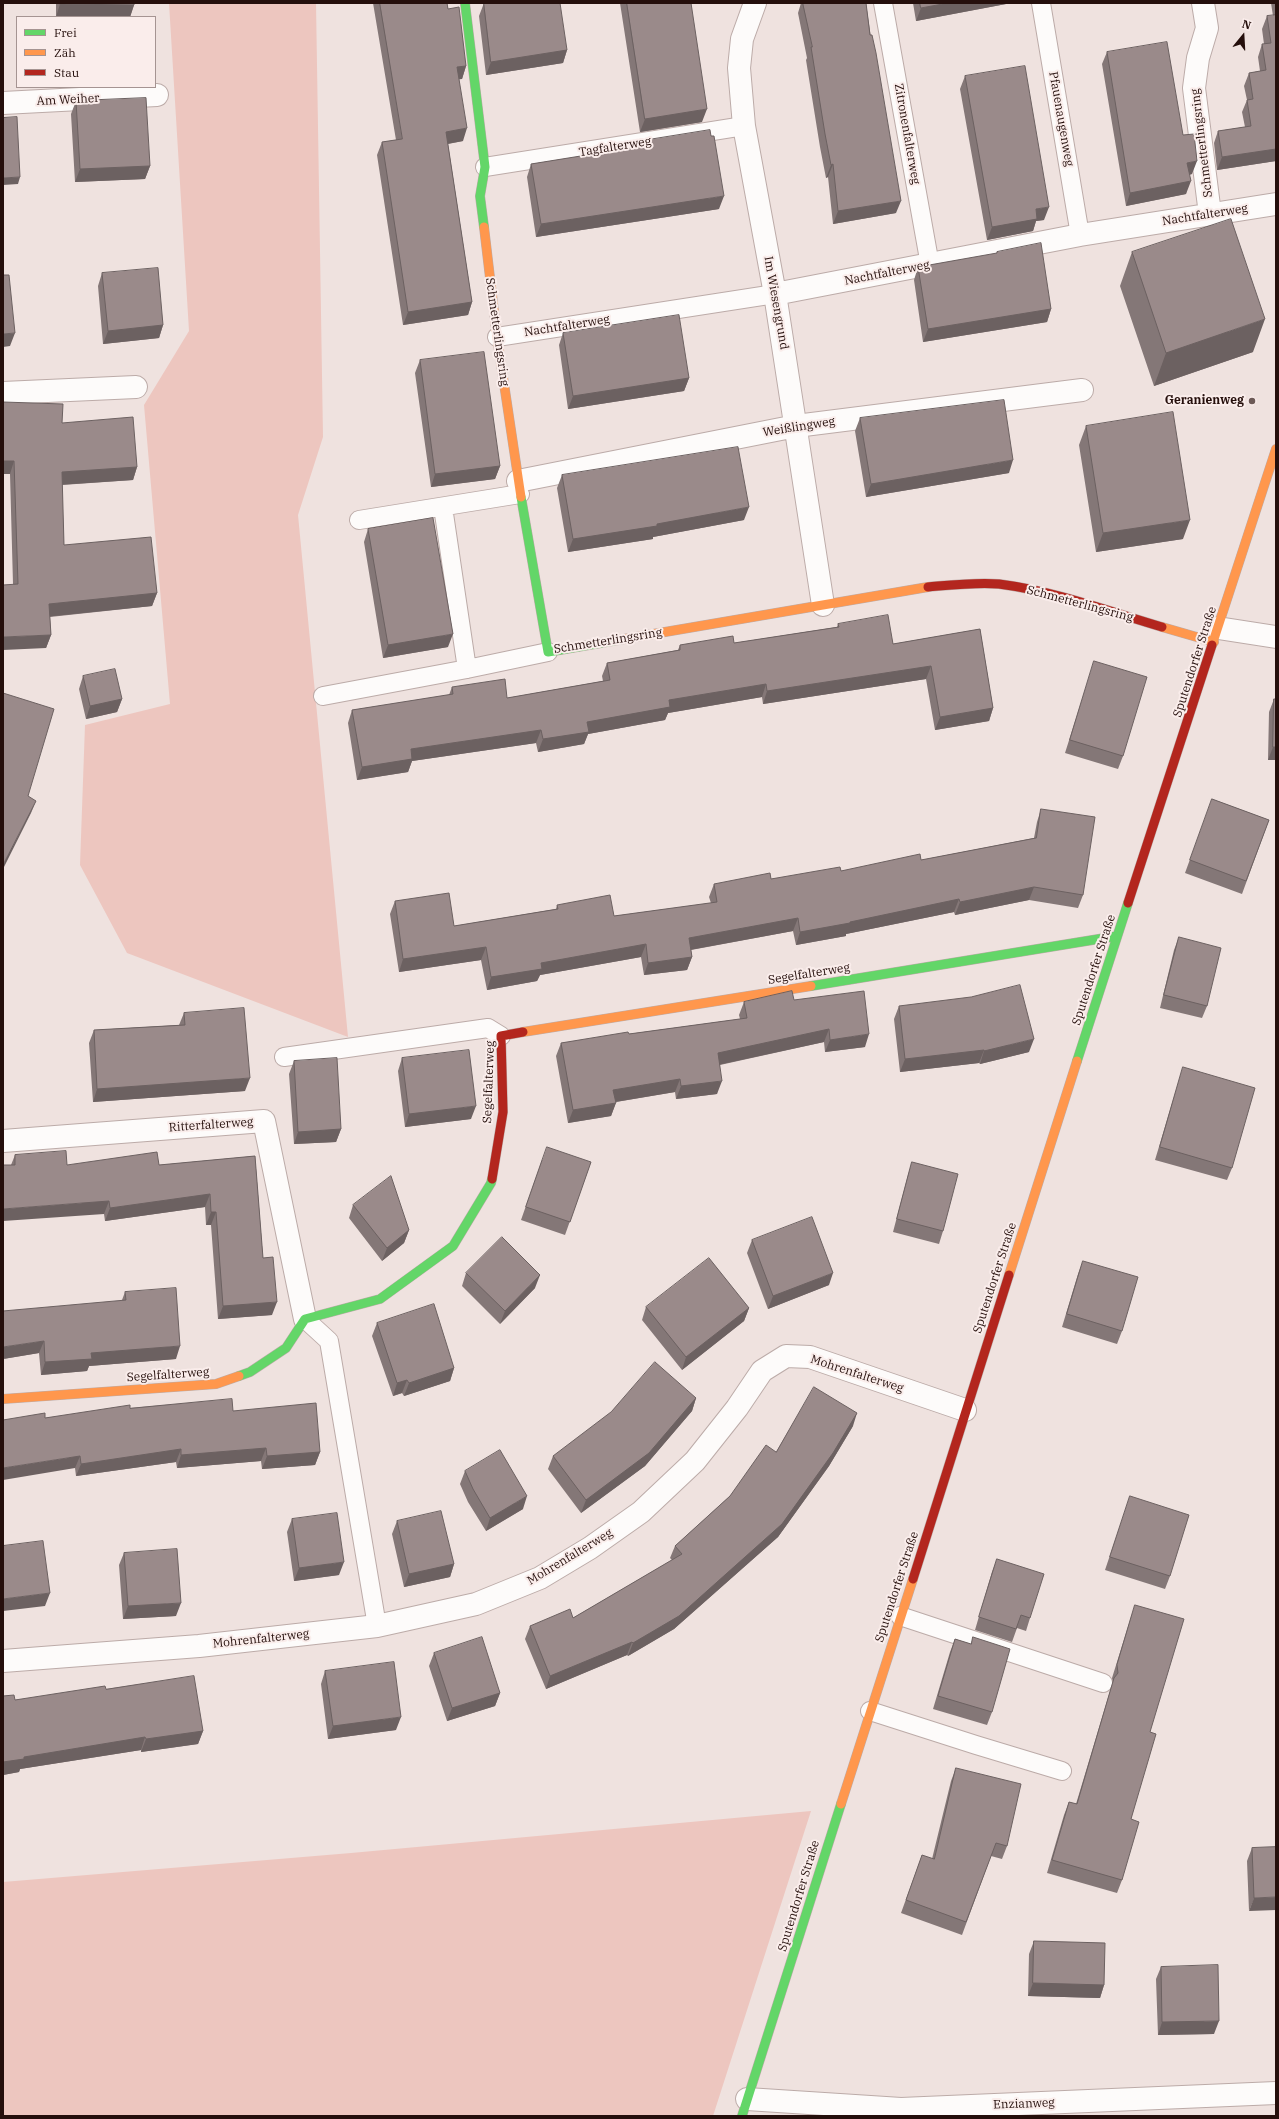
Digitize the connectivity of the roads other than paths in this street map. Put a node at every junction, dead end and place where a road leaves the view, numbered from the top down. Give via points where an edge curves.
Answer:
1 (465, 3) edge
2 (755, 3) edge
3 (883, 3) edge
4 (1041, 3) edge
5 (1203, 3) edge
6 (157, 95) dead end
7 (3, 103) edge
8 (744, 126) junction
9 (485, 167) junction
10 (1276, 204) edge
11 (1210, 214) junction
12 (1080, 235) junction
13 (930, 265) junction
14 (775, 294) junction
15 (497, 337) junction
16 (136, 387) dead end
17 (1082, 390) dead end
18 (3, 393) edge
19 (796, 426) junction
20 (1276, 449) edge
21 (519, 487) junction
22 (443, 507) junction
23 (359, 520) dead end
24 (823, 605) junction
25 (1216, 635) junction
26 (1276, 637) edge
27 (548, 652) junction
28 (467, 669) junction
29 (323, 696) dead end
30 (1118, 936) junction
31 (501, 1036) junction
32 (284, 1057) dead end
33 (3, 1141) edge
34 (305, 1319) junction
35 (3, 1399) edge
36 (965, 1410) junction
37 (900, 1616) junction
38 (377, 1626) junction
39 (3, 1661) edge
40 (1103, 1684) dead end
41 (870, 1710) junction
42 (1062, 1771) dead end
43 (1276, 2093) edge
44 (744, 2108) edge
45 (901, 2112) edge

1 - 9 street, Schmetterlingsring
2 - 8 street, Im Wiesengrund via 742,39 739,68
3 - 13 lane, Zitronenfalterweg
4 - 12 lane, Pfauenaugenweg
5 - 11 street, Schmetterlingsring via 1207,28 1198,58 1194,88
6 - 7 street, Am Weiher
8 - 9 lane, Tagfalterweg
8 - 14 street, Im Wiesengrund
9 - 15 street, Schmetterlingsring via 480,196
10 - 11 street, Nachtfalterweg
11 - 12 street, Nachtfalterweg
12 - 13 street, Nachtfalterweg
13 - 14 street, Nachtfalterweg
14 - 15 lane, Nachtfalterweg
14 - 19 street, Im Wiesengrund
15 - 21 street, Schmetterlingsring
16 - 18 street
17 - 19 street, Weißlingweg
19 - 21 street, Weißlingweg
19 - 24 street, Im Wiesengrund
20 - 25 street, Sputendorfer Straße
21 - 22 lane
21 - 27 street, Schmetterlingsring
22 - 23 lane
22 - 28 lane
24 - 25 street, Schmetterlingsring via 919,588 997,584 1036,590
24 - 27 street, Schmetterlingsring
25 - 26 street
25 - 30 street, Sputendorfer Straße
27 - 28 lane
28 - 29 lane
30 - 31 street, Segelfalterweg
30 - 36 street, Sputendorfer Straße
31 - 32 lane via 488,1028
31 - 34 street, Segelfalterweg via 503,1112 491,1183 453,1246 380,1299
33 - 34 street, Ritterfalterweg via 264,1121
34 - 35 street, Segelfalterweg via 286,1348 250,1372 216,1384
34 - 38 lane via 329,1342
36 - 37 street, Sputendorfer Straße
36 - 38 street, Mohrenfalterweg via 810,1357 786,1356 762,1371 737,1408 695,1461 641,1512 590,1548 540,1578 476,1604
37 - 40 lane
37 - 41 street, Sputendorfer Straße
38 - 39 street, Mohrenfalterweg via 199,1646
41 - 42 lane
41 - 44 street, Sputendorfer Straße
43 - 45 street, Enzianweg
44 - 45 street, Enzianweg

